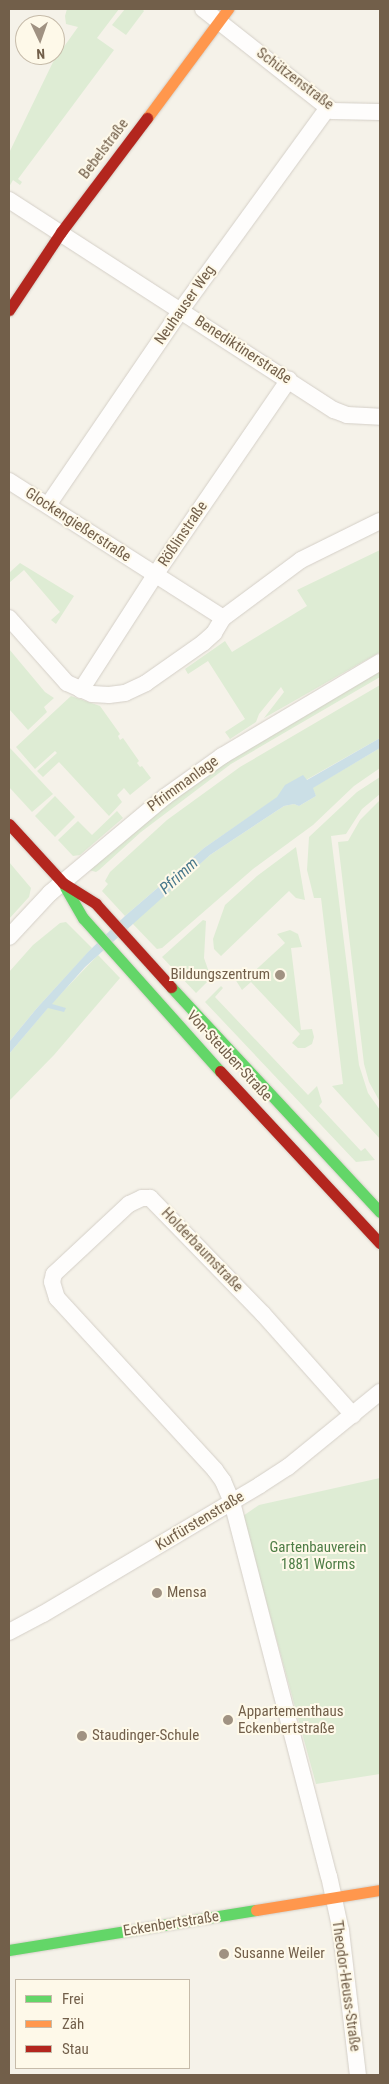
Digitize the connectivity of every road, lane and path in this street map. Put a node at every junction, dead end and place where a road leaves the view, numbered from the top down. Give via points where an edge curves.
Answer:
1 (203, 9) edge
2 (223, 14) edge
3 (328, 108) junction
4 (380, 112) edge
5 (9, 200) edge
6 (61, 232) junction
7 (9, 310) edge
8 (181, 310) junction
9 (289, 379) junction
10 (380, 417) edge
11 (11, 488) edge
12 (48, 505) junction
13 (380, 521) edge
14 (155, 575) junction
15 (9, 618) edge
16 (223, 618) junction
17 (380, 662) edge
18 (81, 690) junction
19 (9, 824) edge
20 (63, 883) junction
21 (9, 937) edge
22 (380, 1212) edge
23 (380, 1243) edge
24 (380, 1392) edge
25 (353, 1415) junction
26 (232, 1502) junction
27 (9, 1632) edge
28 (380, 1890) edge
29 (333, 1898) junction
30 (9, 1950) edge
31 (358, 2075) edge

1 - 2 street, Schützenstraße
2 - 3 street, Schützenstraße
2 - 6 street, Bebelstraße
3 - 4 street, Schützenstraße via 332,111
3 - 8 street, Neuhauser Weg
5 - 6 street, Benediktinerstraße
6 - 7 street, Bebelstraße
6 - 8 street, Benediktinerstraße
8 - 9 street, Benediktinerstraße
8 - 12 street, Neuhauser Weg
9 - 10 street, Benediktinerstraße via 338,413
9 - 14 street, Rößlinstraße
11 - 12 street, Glockengießerstraße
12 - 14 street, Glockengießerstraße
13 - 16 street via 301,560
14 - 16 street, Glockengießerstraße
14 - 18 street, Rößlinstraße
15 - 18 street via 62,678
16 - 18 street via 203,643 133,690 109,695
17 - 20 street, Pfrimmanlage via 222,756 141,815
19 - 20 street, Von-Steuben-Straße
20 - 21 street, Pfrimmanlage
20 - 22 street, Von-Steuben-Straße via 96,904
20 - 23 street, Von-Steuben-Straße via 83,918
24 - 25 street, Kurfürstenstraße
25 - 26 street, Kurfürstenstraße via 288,1466
25 - 26 street, Holderbaumstraße via 264,1314 163,1209 146,1197 129,1204 54,1274 53,1290 214,1470
26 - 27 street, Kurfürstenstraße
26 - 29 street
28 - 29 street, Eckenbertstraße
29 - 30 street, Eckenbertstraße
29 - 31 street, Theodor-Heuss-Straße via 341,1931

